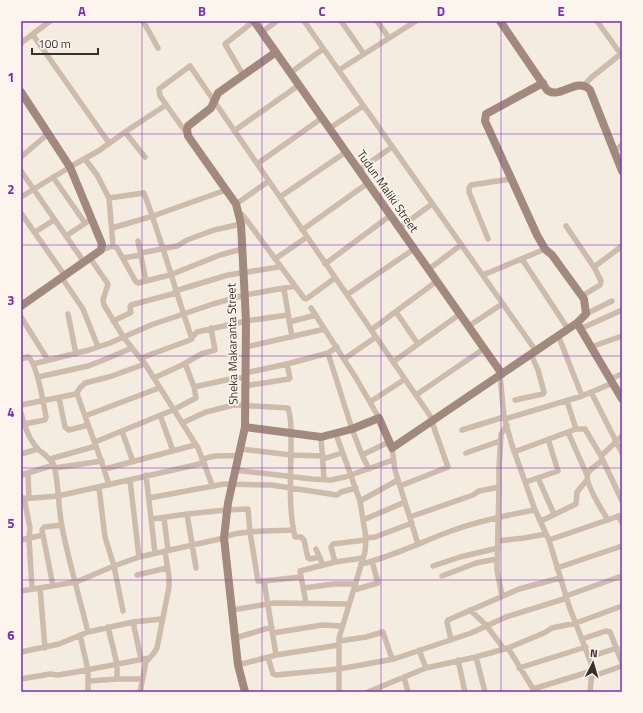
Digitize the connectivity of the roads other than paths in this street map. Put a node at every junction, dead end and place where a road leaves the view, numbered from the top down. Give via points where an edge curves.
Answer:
1 (50, 21) edge
2 (143, 21) edge
3 (254, 21) edge
4 (277, 21) edge
5 (340, 21) edge
6 (377, 21) edge
7 (416, 21) edge
8 (500, 21) edge
9 (597, 21) edge
10 (307, 22) edge
11 (262, 32) junction
12 (34, 35) junction
13 (389, 38) junction
14 (21, 43) edge
15 (158, 48) dead end
16 (323, 49) junction
17 (276, 52) junction
18 (364, 54) junction
19 (621, 55) edge
20 (339, 70) junction
21 (290, 73) junction
22 (243, 74) junction
23 (542, 83) junction
24 (299, 85) junction
25 (584, 85) junction
26 (21, 92) edge
27 (24, 103) edge
28 (214, 103) junction
29 (166, 105) junction
30 (363, 106) junction
31 (322, 118) junction
32 (330, 128) junction
33 (234, 131) junction
34 (125, 132) junction
35 (49, 133) junction
36 (188, 136) junction
37 (109, 143) junction
38 (622, 145) edge
39 (392, 147) junction
40 (614, 151) junction
41 (346, 152) junction
42 (21, 157) edge
43 (145, 157) dead end
44 (85, 159) junction
45 (257, 164) junction
46 (70, 166) junction
47 (359, 170) junction
48 (21, 171) edge
49 (622, 171) edge
50 (53, 177) junction
51 (511, 179) junction
52 (269, 181) junction
53 (368, 183) junction
54 (33, 190) junction
55 (226, 190) junction
56 (21, 197) edge
57 (109, 198) junction
58 (280, 198) junction
59 (432, 204) junction
60 (237, 208) junction
61 (21, 213) edge
62 (391, 215) junction
63 (152, 216) junction
64 (54, 220) junction
65 (88, 221) junction
66 (241, 224) junction
67 (566, 226) dead end
68 (112, 228) junction
69 (399, 228) junction
70 (302, 230) junction
71 (35, 232) junction
72 (66, 236) junction
73 (307, 237) junction
74 (488, 239) dead end
75 (138, 241) dead end
76 (461, 245) junction
77 (113, 246) junction
78 (622, 246) edge
79 (162, 249) junction
80 (242, 249) junction
81 (414, 249) junction
82 (545, 249) junction
83 (100, 250) junction
84 (141, 254) junction
85 (123, 258) junction
86 (275, 259) junction
87 (522, 259) junction
88 (87, 260) junction
89 (325, 264) junction
90 (280, 266) junction
91 (594, 267) junction
92 (429, 269) junction
93 (243, 272) junction
94 (170, 275) junction
95 (483, 275) junction
96 (64, 277) junction
97 (335, 278) junction
98 (146, 281) junction
99 (437, 281) junction
100 (294, 286) junction
101 (284, 289) junction
102 (176, 292) junction
103 (348, 294) junction
104 (244, 296) junction
105 (582, 296) junction
106 (612, 301) dead end
107 (502, 304) junction
108 (21, 306) edge
109 (311, 308) dead end
110 (622, 310) edge
111 (396, 312) junction
112 (68, 314) dead end
113 (183, 314) junction
114 (460, 314) junction
115 (586, 314) junction
116 (288, 315) junction
117 (316, 315) junction
118 (21, 317) edge
119 (246, 320) junction
120 (113, 321) junction
121 (289, 322) junction
122 (469, 326) junction
123 (578, 326) junction
124 (211, 328) junction
125 (325, 328) junction
126 (568, 329) junction
127 (371, 330) junction
128 (558, 335) junction
129 (622, 336) edge
130 (292, 337) junction
131 (376, 337) junction
132 (124, 338) junction
133 (192, 339) junction
134 (418, 344) junction
135 (98, 347) junction
136 (246, 347) junction
137 (591, 347) junction
138 (132, 348) junction
139 (337, 348) junction
140 (484, 348) junction
141 (328, 353) junction
142 (533, 353) junction
143 (76, 354) junction
144 (141, 358) junction
145 (21, 359) edge
146 (344, 359) junction
147 (48, 360) junction
148 (393, 362) junction
149 (185, 363) junction
150 (33, 364) junction
151 (145, 364) junction
152 (287, 364) junction
153 (622, 374) edge
154 (501, 375) junction
155 (38, 377) junction
156 (154, 378) junction
157 (245, 379) junction
158 (405, 379) junction
159 (611, 381) junction
160 (194, 387) junction
161 (159, 388) junction
162 (591, 392) junction
163 (77, 393) junction
164 (416, 395) junction
165 (582, 396) junction
166 (59, 398) junction
167 (622, 398) edge
168 (515, 400) dead end
169 (43, 401) junction
170 (567, 401) junction
171 (370, 402) junction
172 (244, 404) junction
173 (21, 405) edge
174 (173, 410) junction
175 (21, 413) edge
176 (160, 415) junction
177 (85, 416) junction
178 (379, 418) junction
179 (433, 420) junction
180 (505, 421) junction
181 (182, 423) junction
182 (24, 424) junction
183 (88, 425) junction
184 (245, 427) junction
185 (352, 429) junction
186 (576, 429) junction
187 (462, 430) dead end
188 (122, 431) junction
189 (290, 432) junction
190 (568, 432) junction
191 (336, 434) junction
192 (321, 436) junction
193 (622, 436) edge
194 (548, 439) junction
195 (500, 441) junction
196 (615, 441) junction
197 (96, 444) junction
198 (196, 445) junction
199 (391, 445) junction
200 (38, 449) junction
201 (173, 451) junction
202 (514, 452) junction
203 (240, 453) junction
204 (342, 453) junction
205 (466, 453) dead end
206 (622, 453) edge
207 (21, 454) edge
208 (291, 455) junction
209 (362, 455) junction
210 (323, 457) junction
211 (602, 458) junction
212 (50, 459) junction
213 (393, 460) junction
214 (102, 461) junction
215 (203, 461) junction
216 (133, 462) junction
217 (54, 467) junction
218 (104, 469) junction
219 (369, 469) junction
220 (235, 470) junction
221 (28, 473) junction
222 (21, 475) edge
223 (146, 475) junction
224 (351, 475) junction
225 (291, 477) junction
226 (587, 477) junction
227 (538, 478) junction
228 (324, 479) junction
229 (130, 480) junction
230 (398, 480) junction
231 (526, 482) junction
232 (232, 484) junction
233 (212, 485) junction
234 (109, 486) junction
235 (400, 486) junction
236 (499, 487) junction
237 (99, 488) junction
238 (291, 488) junction
239 (356, 488) junction
240 (58, 496) junction
241 (25, 498) edge
242 (149, 498) junction
243 (360, 501) junction
244 (622, 501) edge
245 (405, 502) junction
246 (226, 510) junction
247 (535, 510) junction
248 (187, 514) junction
249 (554, 514) junction
250 (620, 516) edge
251 (410, 517) junction
252 (498, 517) junction
253 (164, 518) junction
254 (152, 519) junction
255 (363, 520) junction
256 (608, 520) junction
257 (541, 521) junction
258 (412, 523) junction
259 (622, 523) edge
260 (62, 525) junction
261 (293, 530) junction
262 (250, 532) junction
263 (43, 535) junction
264 (548, 537) junction
265 (29, 538) junction
266 (224, 538) junction
267 (21, 540) edge
268 (366, 540) junction
269 (498, 541) junction
270 (418, 544) junction
271 (192, 545) junction
272 (622, 546) edge
273 (498, 548) junction
274 (316, 549) dead end
275 (166, 550) junction
276 (155, 553) junction
277 (139, 557) junction
278 (320, 557) junction
279 (497, 559) junction
280 (362, 561) junction
281 (372, 561) junction
282 (335, 562) junction
283 (323, 565) junction
284 (114, 566) junction
285 (433, 566) dead end
286 (167, 568) junction
287 (196, 568) dead end
288 (557, 568) junction
289 (137, 574) dead end
290 (442, 576) dead end
291 (301, 577) junction
292 (619, 577) dead end
293 (560, 578) junction
294 (264, 581) junction
295 (76, 582) junction
296 (356, 584) junction
297 (53, 586) junction
298 (40, 588) junction
299 (304, 588) junction
300 (32, 589) junction
301 (354, 590) junction
302 (21, 591) edge
303 (502, 596) junction
304 (566, 597) junction
305 (306, 603) junction
306 (268, 604) junction
307 (349, 604) junction
308 (622, 606) edge
309 (232, 610) junction
310 (470, 610) junction
311 (123, 611) dead end
312 (162, 619) junction
313 (133, 622) junction
314 (576, 623) junction
315 (486, 625) junction
316 (342, 626) junction
317 (108, 627) junction
318 (272, 630) junction
319 (88, 632) junction
320 (80, 635) junction
321 (235, 638) junction
322 (582, 639) junction
323 (451, 640) junction
324 (339, 643) junction
325 (586, 647) junction
326 (45, 648) junction
327 (506, 648) junction
328 (617, 648) junction
329 (419, 650) junction
330 (21, 652) edge
331 (276, 655) junction
332 (268, 657) junction
333 (476, 657) junction
334 (149, 658) junction
335 (589, 658) junction
336 (141, 659) junction
337 (394, 659) junction
338 (458, 660) junction
339 (117, 664) junction
340 (622, 664) edge
341 (238, 665) junction
342 (426, 668) junction
343 (519, 668) junction
344 (339, 669) junction
345 (88, 670) junction
346 (592, 671) junction
347 (404, 677) junction
348 (591, 677) junction
349 (21, 679) edge
350 (117, 679) junction
351 (142, 679) junction
352 (89, 681) junction
353 (534, 690) edge
354 (88, 692) edge
355 (140, 692) edge
356 (245, 692) edge
357 (339, 692) edge
358 (370, 692) edge
359 (408, 692) edge
360 (465, 692) edge
361 (486, 692) edge
362 (590, 692) edge

1 - 12 street
2 - 15 street
3 - 11 street, Tudun Maliki Street
3 - 22 street via 225,44
4 - 11 street
5 - 18 street
6 - 13 street
7 - 13 street
8 - 23 street
9 - 19 street
10 - 16 street
11 - 17 street, Tudun Maliki Street
12 - 14 street
12 - 37 street
13 - 18 street
16 - 20 street
16 - 21 street
17 - 21 street, Tudun Maliki Street
17 - 22 street
18 - 20 street
19 - 25 street
20 - 30 street
21 - 24 street, Tudun Maliki Street
22 - 28 street via 218,92
23 - 25 street via 546,90 553,93
23 - 51 street via 484,117
24 - 31 street, Tudun Maliki Street
24 - 33 street
25 - 40 street via 590,90
26 - 27 street
27 - 35 street
28 - 29 street via 190,66 159,89
28 - 33 street
28 - 36 street via 187,127
29 - 34 street
29 - 36 street
30 - 32 street
30 - 39 street
31 - 32 street, Tudun Maliki Street
31 - 45 street
32 - 41 street, Tudun Maliki Street
33 - 45 street
34 - 37 street
34 - 43 street
35 - 42 street
35 - 46 street
36 - 55 street, Sheka Makaranta Street
37 - 44 street
38 - 40 street
39 - 47 street
39 - 59 street
40 - 49 street
41 - 47 street, Tudun Maliki Street
41 - 58 street
44 - 46 street
44 - 57 street
45 - 52 street
46 - 50 street
46 - 65 street
47 - 53 street, Tudun Maliki Street
48 - 54 street
50 - 54 street
50 - 65 street
51 - 74 street via 471,185 469,188
51 - 82 street
52 - 58 street
52 - 60 street
53 - 62 street, Tudun Maliki Street
53 - 70 street
54 - 56 street
54 - 64 street
55 - 60 street, Sheka Makaranta Street
55 - 63 street
57 - 63 street via 143,192
57 - 68 street
58 - 70 street
59 - 69 street
59 - 76 street
60 - 66 street, Sheka Makaranta Street
60 - 86 street
61 - 71 street
62 - 69 street, Tudun Maliki Street
62 - 89 street
63 - 68 street
63 - 79 street
64 - 71 street
64 - 72 street
65 - 72 street
65 - 83 street via 102,244
66 - 79 street via 214,230 177,246
66 - 80 street, Sheka Makaranta Street
67 - 91 street
68 - 77 street
69 - 81 street, Tudun Maliki Street
70 - 73 street
71 - 96 street
72 - 88 street
73 - 86 street
73 - 89 street
75 - 84 street
76 - 92 street
76 - 95 street
77 - 83 street
77 - 85 street
78 - 91 street
79 - 84 street
79 - 94 street
80 - 93 street, Sheka Makaranta Street
80 - 94 street
81 - 92 street, Tudun Maliki Street
81 - 103 street
82 - 87 street
82 - 105 street
83 - 88 street
84 - 85 street
84 - 98 street
85 - 98 street via 136,282
86 - 90 street
87 - 95 street
87 - 126 street
88 - 96 street
88 - 120 street via 108,284 103,300
89 - 97 street
90 - 93 street
90 - 100 street
91 - 105 street via 601,283
92 - 99 street, Tudun Maliki Street
93 - 102 street
93 - 104 street, Sheka Makaranta Street
94 - 98 street
94 - 102 street
95 - 107 street
96 - 108 street
96 - 135 street via 83,309
97 - 100 street via 306,298
97 - 103 street
99 - 111 street
99 - 114 street, Tudun Maliki Street
100 - 101 street
101 - 104 street
101 - 116 street
102 - 113 street
102 - 120 street via 131,305 130,313
103 - 127 street
104 - 113 street
104 - 119 street, Sheka Makaranta Street
105 - 115 street
106 - 115 street
107 - 122 street
107 - 142 street
109 - 117 street
110 - 123 street
111 - 127 street
111 - 134 street
112 - 143 street
113 - 132 street
113 - 133 street
114 - 122 street, Tudun Maliki Street
114 - 134 street
115 - 123 street
116 - 119 street
116 - 121 street
117 - 121 street
117 - 125 street
118 - 147 street
119 - 124 street
119 - 136 street, Sheka Makaranta Street
120 - 132 street
121 - 130 street
122 - 140 street, Tudun Maliki Street
123 - 126 street
123 - 137 street
124 - 133 street via 197,332
124 - 149 street via 215,350
125 - 130 street
125 - 139 street
126 - 128 street
127 - 131 street
128 - 142 street
128 - 165 street
129 - 137 street
130 - 136 street
131 - 146 street
131 - 148 street
132 - 135 street
132 - 138 street
133 - 144 street
134 - 148 street
135 - 143 street
136 - 157 street, Sheka Makaranta Street
137 - 159 street
138 - 144 street
138 - 155 street via 101,362
139 - 141 street
139 - 146 street
140 - 154 street, Tudun Maliki Street
140 - 164 street
141 - 152 street
141 - 185 street
142 - 154 street
142 - 168 street via 544,392
143 - 147 street
144 - 151 street
145 - 150 street via 30,358
146 - 171 street
147 - 150 street
148 - 158 street
149 - 156 street
149 - 160 street
150 - 155 street
151 - 156 street
151 - 163 street via 86,383
152 - 157 street
152 - 157 street via 289,379
153 - 159 street
154 - 179 street
154 - 180 street
155 - 169 street
156 - 161 street
157 - 160 street via 235,378
157 - 172 street, Sheka Makaranta Street
158 - 164 street
158 - 171 street
159 - 162 street
159 - 167 street
160 - 174 street via 196,398
161 - 174 street
161 - 177 street
162 - 165 street
162 - 196 street
163 - 166 street
163 - 177 street
164 - 179 street
165 - 170 street
166 - 169 street
166 - 183 street via 65,428 69,430
169 - 173 street
169 - 182 street via 45,420
170 - 180 street
170 - 186 street
171 - 178 street
172 - 181 street via 206,412
172 - 184 street, Sheka Makaranta Street
172 - 189 street via 288,408
174 - 176 street
174 - 181 street
175 - 182 street
176 - 188 street
176 - 201 street
177 - 183 street
178 - 185 street
178 - 199 street
179 - 199 street
179 - 235 street via 448,467
180 - 187 street
180 - 195 street
180 - 202 street
181 - 198 street
182 - 200 street
183 - 197 street
184 - 189 street
184 - 203 street, Sheka Makaranta Street
185 - 191 street
185 - 209 street
186 - 190 street
186 - 211 street via 587,430
188 - 197 street
188 - 216 street
189 - 192 street
189 - 208 street
190 - 194 street
190 - 226 street
191 - 192 street
191 - 204 street
192 - 210 street
193 - 196 street
194 - 202 street
194 - 227 street via 559,470
195 - 205 street
195 - 236 street
196 - 206 street
196 - 211 street
197 - 212 street
197 - 214 street
198 - 201 street
198 - 215 street
199 - 209 street
199 - 213 street
200 - 207 street
200 - 212 street
201 - 216 street
202 - 231 street
203 - 208 street
203 - 215 street via 208,457
203 - 220 street, Sheka Makaranta Street
204 - 210 street
204 - 224 street
208 - 210 street
208 - 225 street
209 - 219 street
210 - 228 street
211 - 226 street
211 - 244 street
212 - 217 street
213 - 219 street
213 - 230 street
214 - 217 street
214 - 218 street
215 - 223 street
215 - 233 street
216 - 218 street
217 - 221 street
217 - 240 street
218 - 234 street
219 - 224 street
220 - 225 street
220 - 232 street, Sheka Makaranta Street
221 - 222 street
221 - 241 street
223 - 229 street
223 - 242 street
224 - 228 street via 340,479
224 - 239 street
225 - 228 street
225 - 238 street
226 - 249 street via 577,492 576,504
226 - 256 street
227 - 231 street
227 - 249 street
229 - 234 street
229 - 277 street
230 - 235 street
230 - 243 street
231 - 247 street
232 - 233 street
232 - 238 street via 266,484
232 - 246 street, Sheka Makaranta Street
233 - 242 street
234 - 237 street
235 - 245 street
236 - 251 street via 479,491
236 - 252 street
237 - 240 street
237 - 284 street via 105,537
238 - 239 street via 337,495
238 - 261 street
239 - 243 street
240 - 241 street
240 - 260 street
241 - 265 street
242 - 254 street
243 - 255 street
245 - 251 street
245 - 255 street
246 - 248 street
246 - 262 street via 248,509
246 - 266 street, Sheka Makaranta Street
247 - 252 street
247 - 257 street
248 - 253 street
248 - 271 street
249 - 257 street
250 - 256 street
250 - 259 street
251 - 258 street
252 - 269 street
252 - 270 street
253 - 254 street
253 - 275 street
254 - 276 street
255 - 268 street
256 - 264 street
257 - 264 street
258 - 268 street
258 - 270 street
260 - 263 street via 44,527
260 - 295 street
261 - 262 street
261 - 278 street via 295,537 304,540 308,558
262 - 266 street
262 - 294 street via 258,581
263 - 265 street
263 - 297 street
264 - 269 street
264 - 288 street
265 - 267 street
265 - 300 street
266 - 271 street
266 - 309 street, Sheka Makaranta Street
268 - 280 street
268 - 282 street via 333,544 331,547
269 - 273 street
270 - 281 street
271 - 275 street
271 - 287 street
272 - 288 street
273 - 279 street
273 - 285 street
274 - 278 street
275 - 276 street
275 - 286 street
276 - 277 street
277 - 284 street
278 - 283 street
279 - 290 street via 476,563
279 - 303 street
280 - 281 street
280 - 282 street
280 - 296 street
281 - 301 street via 378,583
282 - 283 street
283 - 291 street via 301,570
284 - 295 street
284 - 311 street
286 - 289 street
286 - 312 street via 169,587
288 - 293 street
291 - 294 street
291 - 299 street
292 - 304 street
293 - 303 street
293 - 304 street
294 - 306 street
295 - 297 street
295 - 319 street
296 - 299 street
296 - 301 street
297 - 298 street
298 - 300 street
298 - 326 street
299 - 305 street
300 - 302 street
301 - 307 street
303 - 310 street
304 - 314 street
304 - 315 street
305 - 306 street
305 - 307 street
306 - 309 street
306 - 318 street
307 - 316 street
308 - 314 street
309 - 321 street, Sheka Makaranta Street
310 - 315 street
310 - 323 street via 447,620
312 - 313 street
312 - 334 street via 157,648
313 - 317 street
313 - 336 street
314 - 322 street
314 - 327 street via 552,628
315 - 323 street
315 - 327 street
316 - 318 street via 322,625
316 - 324 street
317 - 319 street
317 - 339 street
318 - 321 street
318 - 331 street
319 - 320 street
320 - 326 street
320 - 345 street
321 - 341 street, Sheka Makaranta Street
322 - 325 street
322 - 328 street via 608,631
323 - 329 street
324 - 331 street
324 - 337 street via 383,632
324 - 344 street
325 - 335 street
325 - 343 street
326 - 330 street
327 - 333 street
327 - 343 street
328 - 335 street
328 - 340 street
329 - 337 street
329 - 342 street
331 - 332 street
332 - 341 street
332 - 344 street via 274,675
333 - 338 street
333 - 361 street
334 - 336 street
334 - 351 street
335 - 346 street
336 - 339 street
337 - 344 street
338 - 342 street
338 - 360 street
339 - 345 street
339 - 350 street
340 - 348 street
341 - 356 street, Sheka Makaranta Street
342 - 347 street
343 - 353 street
344 - 357 street
345 - 349 street
345 - 352 street
346 - 348 street
346 - 353 street
347 - 358 street
347 - 359 street
348 - 362 street
350 - 351 street
350 - 352 street
351 - 355 street
352 - 354 street

